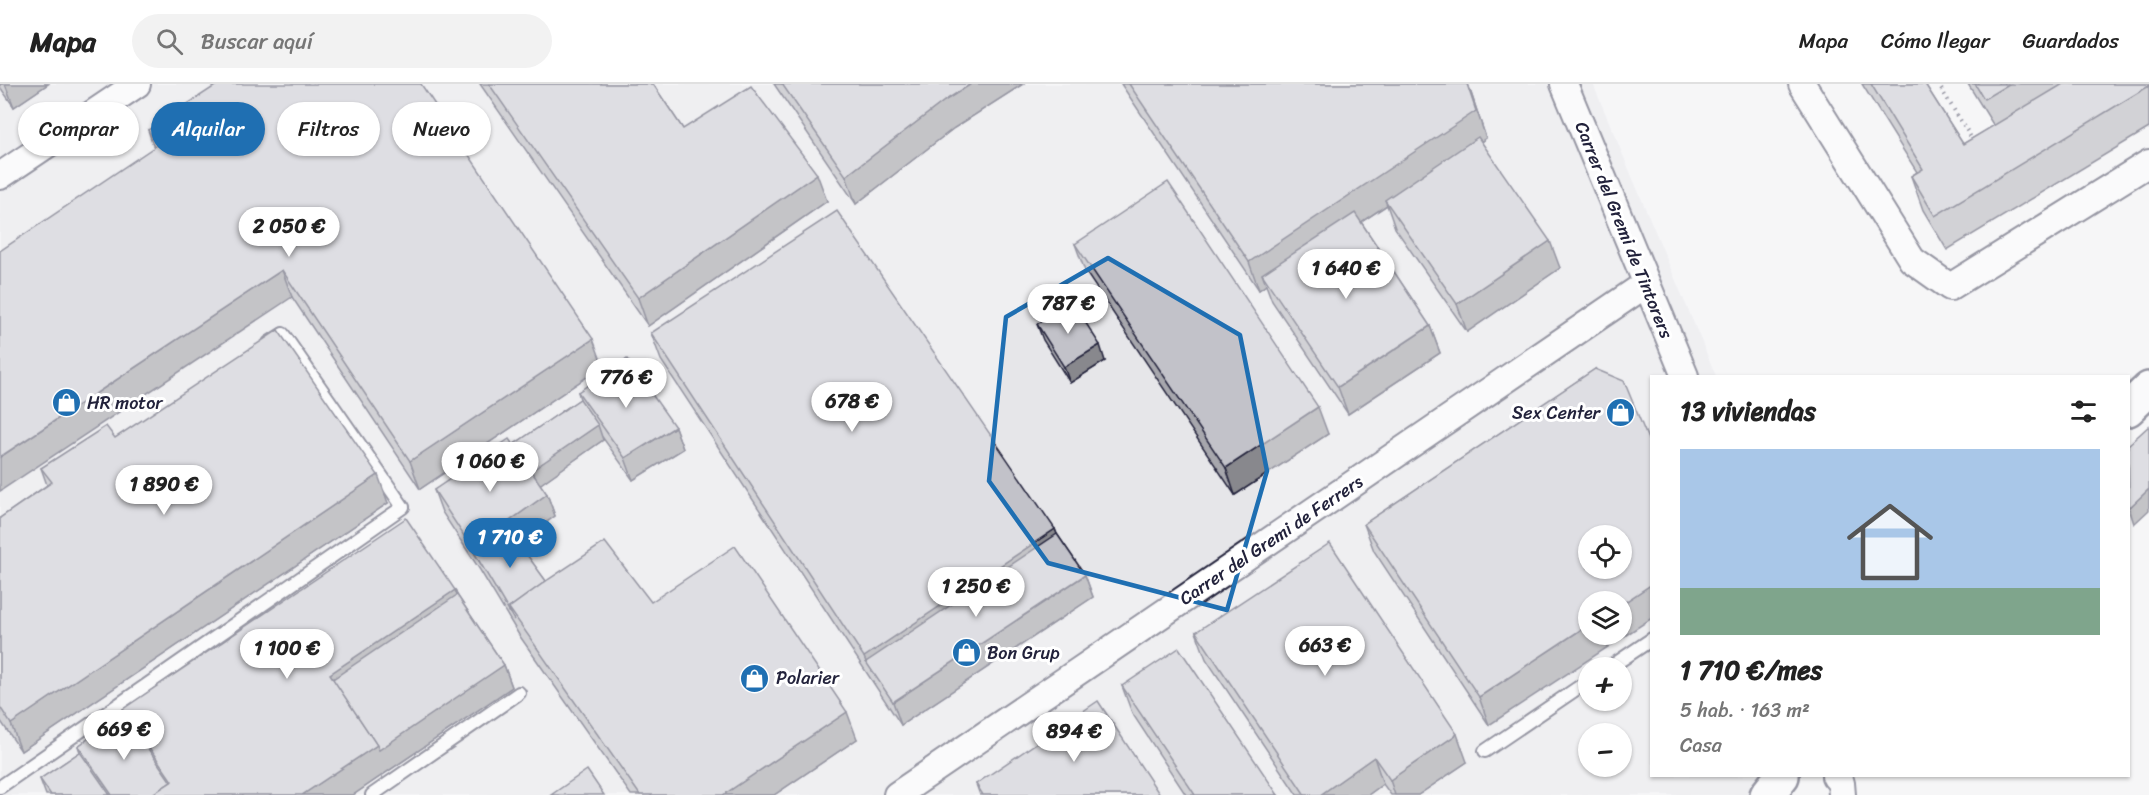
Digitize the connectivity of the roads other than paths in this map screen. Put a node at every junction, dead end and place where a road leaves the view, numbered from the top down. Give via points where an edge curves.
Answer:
1 (137, 84) edge
2 (1564, 84) edge
3 (1802, 84) edge
4 (2149, 163) edge
5 (0, 176) edge
6 (1646, 284) junction
7 (254, 354) edge
8 (1685, 375) edge
9 (2149, 389) edge
10 (2130, 407) edge
11 (1650, 640) edge
12 (1625, 657) edge
13 (1578, 688) edge
14 (519, 693) dead end
15 (1485, 751) dead end
16 (1781, 777) edge
17 (1836, 777) edge
18 (0, 787) edge
19 (908, 792) edge
20 (372, 795) edge
21 (1767, 795) edge
22 (1842, 795) edge

1 - 5 street
2 - 6 street, Carrer del Gremi de Tintorers
3 - 4 street via 1912,260 1950,287
6 - 8 street, Carrer del Gremi de Tintorers
6 - 19 street, Carrer del Gremi de Ferrers
7 - 18 lane via 283,334 404,507
9 - 10 main road
11 - 12 lane
13 - 15 lane
14 - 20 lane
16 - 21 main road
17 - 22 street

